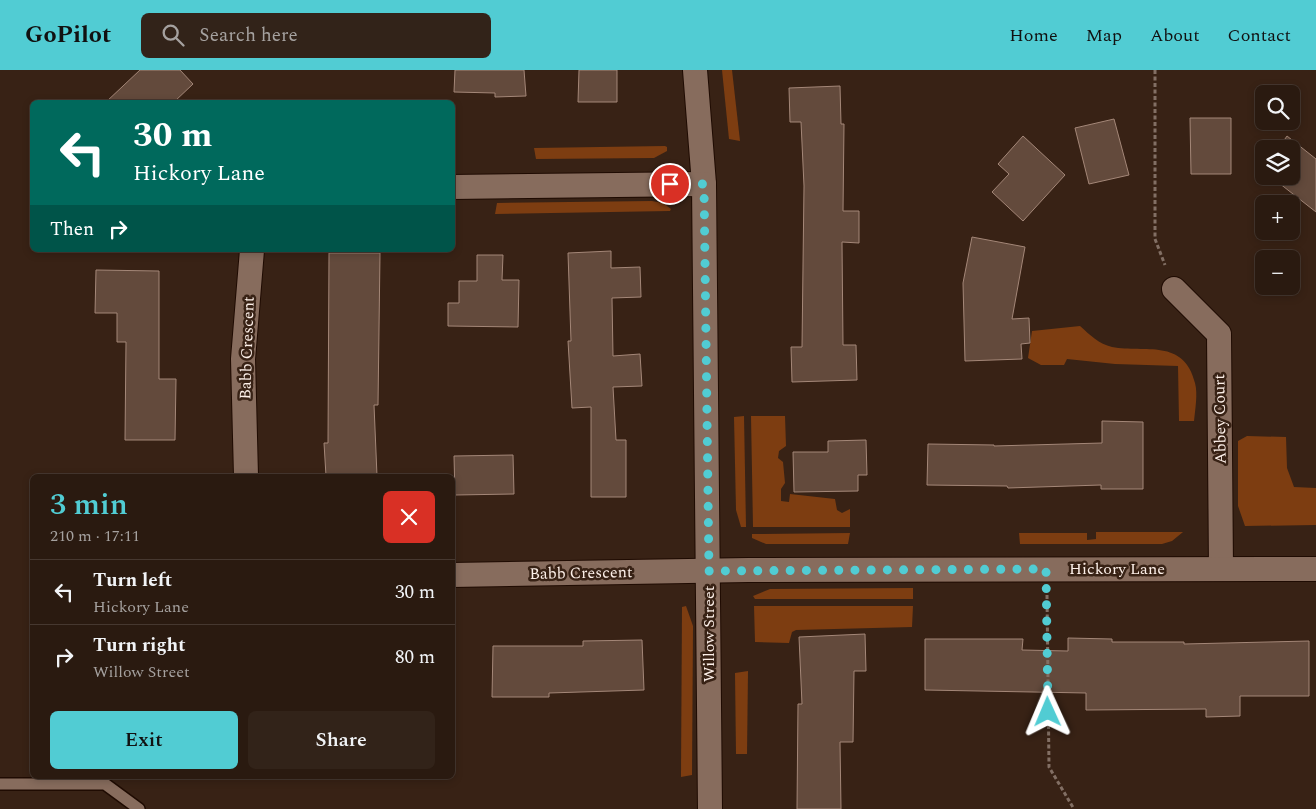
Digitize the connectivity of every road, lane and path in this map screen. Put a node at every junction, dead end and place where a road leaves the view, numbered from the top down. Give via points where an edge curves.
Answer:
1 (694, 70) edge
2 (1155, 70) edge
3 (704, 184) junction
4 (455, 187) edge
5 (252, 252) edge
6 (1174, 289) joint
7 (246, 474) edge
8 (1046, 569) junction
9 (1222, 569) junction
10 (1316, 569) edge
11 (709, 571) junction
12 (455, 576) edge
13 (0, 784) edge
14 (139, 809) edge
15 (710, 809) edge
16 (1074, 809) edge

1 - 3 street, Willow Street
2 - 6 path via 1156,239
3 - 4 street
3 - 11 street, Willow Street
5 - 7 street, Babb Crescent via 243,359
6 - 9 street, Abbey Court via 1219,334
8 - 9 street, Hickory Lane
8 - 11 street, Hickory Lane
8 - 16 path via 1049,767
9 - 10 street, Hickory Lane
11 - 12 street, Babb Crescent
11 - 15 street, Willow Street
13 - 14 lane via 106,784

